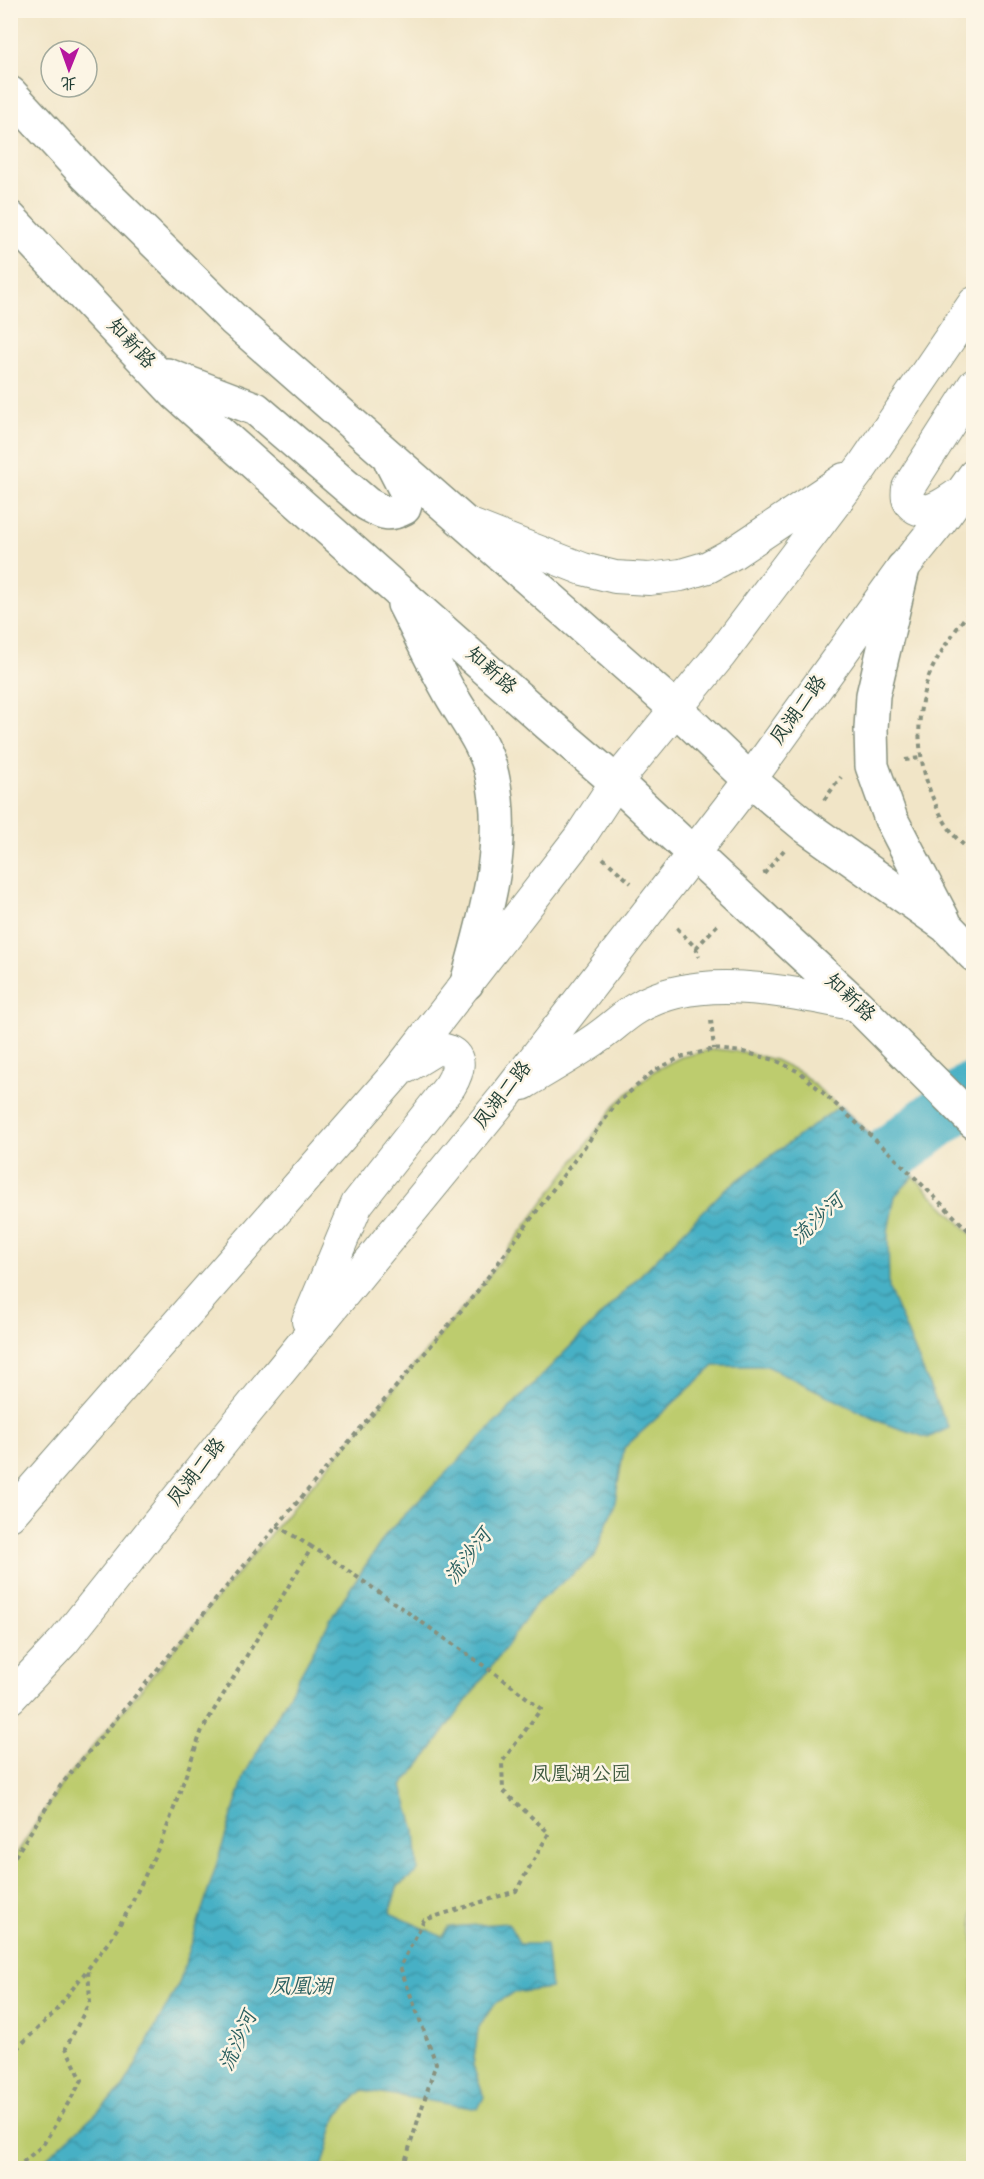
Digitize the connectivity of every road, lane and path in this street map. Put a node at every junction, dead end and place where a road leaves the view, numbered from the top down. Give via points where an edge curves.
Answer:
1 (10, 93) edge
2 (10, 218) edge
3 (974, 303) edge
4 (154, 370) junction
5 (974, 385) edge
6 (387, 455) junction
7 (862, 467) junction
8 (967, 484) edge
9 (465, 523) junction
10 (903, 568) junction
11 (397, 589) junction
12 (974, 605) edge
13 (675, 708) junction
14 (750, 780) junction
15 (616, 782) junction
16 (693, 854) junction
17 (974, 854) edge
18 (946, 926) junction
19 (974, 955) edge
20 (467, 983) junction
21 (857, 1005) junction
22 (397, 1073) junction
23 (507, 1094) junction
24 (974, 1122) edge
25 (974, 1236) edge
26 (295, 1353) junction
27 (10, 1515) edge
28 (277, 1526) junction
29 (312, 1547) junction
30 (10, 1698) edge
31 (10, 1864) edge
32 (88, 1967) junction
33 (10, 2055) edge
34 (16, 2169) edge
35 (403, 2169) edge

1 - 6 main road via 87,176 233,319
2 - 4 main road, 知新路
3 - 7 street
4 - 6 main road via 256,409 367,504 384,513 395,513 404,508 408,495
4 - 11 main road, 知新路 via 176,394
5 - 8 street via 908,488 907,497 921,511 933,510
6 - 9 main road
7 - 9 street via 732,554 681,575 649,579 615,577 583,569
7 - 13 street via 720,655
8 - 10 street, 凤湖二路
9 - 13 main road
10 - 14 street, 凤湖二路
10 - 18 main road via 873,695 872,766 891,819
11 - 15 main road, 知新路
11 - 20 main road via 446,687 476,736 492,774 496,826 491,892
12 - 17 path via 929,676 920,719 920,758 932,800 951,832
13 - 14 main road
13 - 15 street
14 - 16 street, 凤湖二路
14 - 18 main road via 805,826
15 - 16 main road, 知新路
15 - 20 street via 580,837
16 - 21 main road, 知新路
16 - 23 street, 凤湖二路
18 - 19 main road
20 - 22 street
21 - 23 street via 739,987 708,987 665,996 638,1007 596,1039
21 - 24 main road, 知新路
22 - 26 street via 437,1048 450,1050 458,1064 450,1086 357,1204
22 - 27 street
23 - 26 street, 凤湖二路
25 - 28 path via 801,1073 775,1060 743,1052 714,1049 681,1057 654,1071 617,1103 476,1293
26 - 30 street, 凤湖二路 via 64,1641
28 - 29 path
28 - 31 path via 61,1785
29 - 32 path via 202,1730 164,1836 128,1911
29 - 35 path via 541,1709 502,1762 503,1791 549,1833 516,1891 424,1920 400,1967 436,2062
32 - 33 path via 54,2013
32 - 34 path via 90,2001 66,2048 82,2080 43,2145

